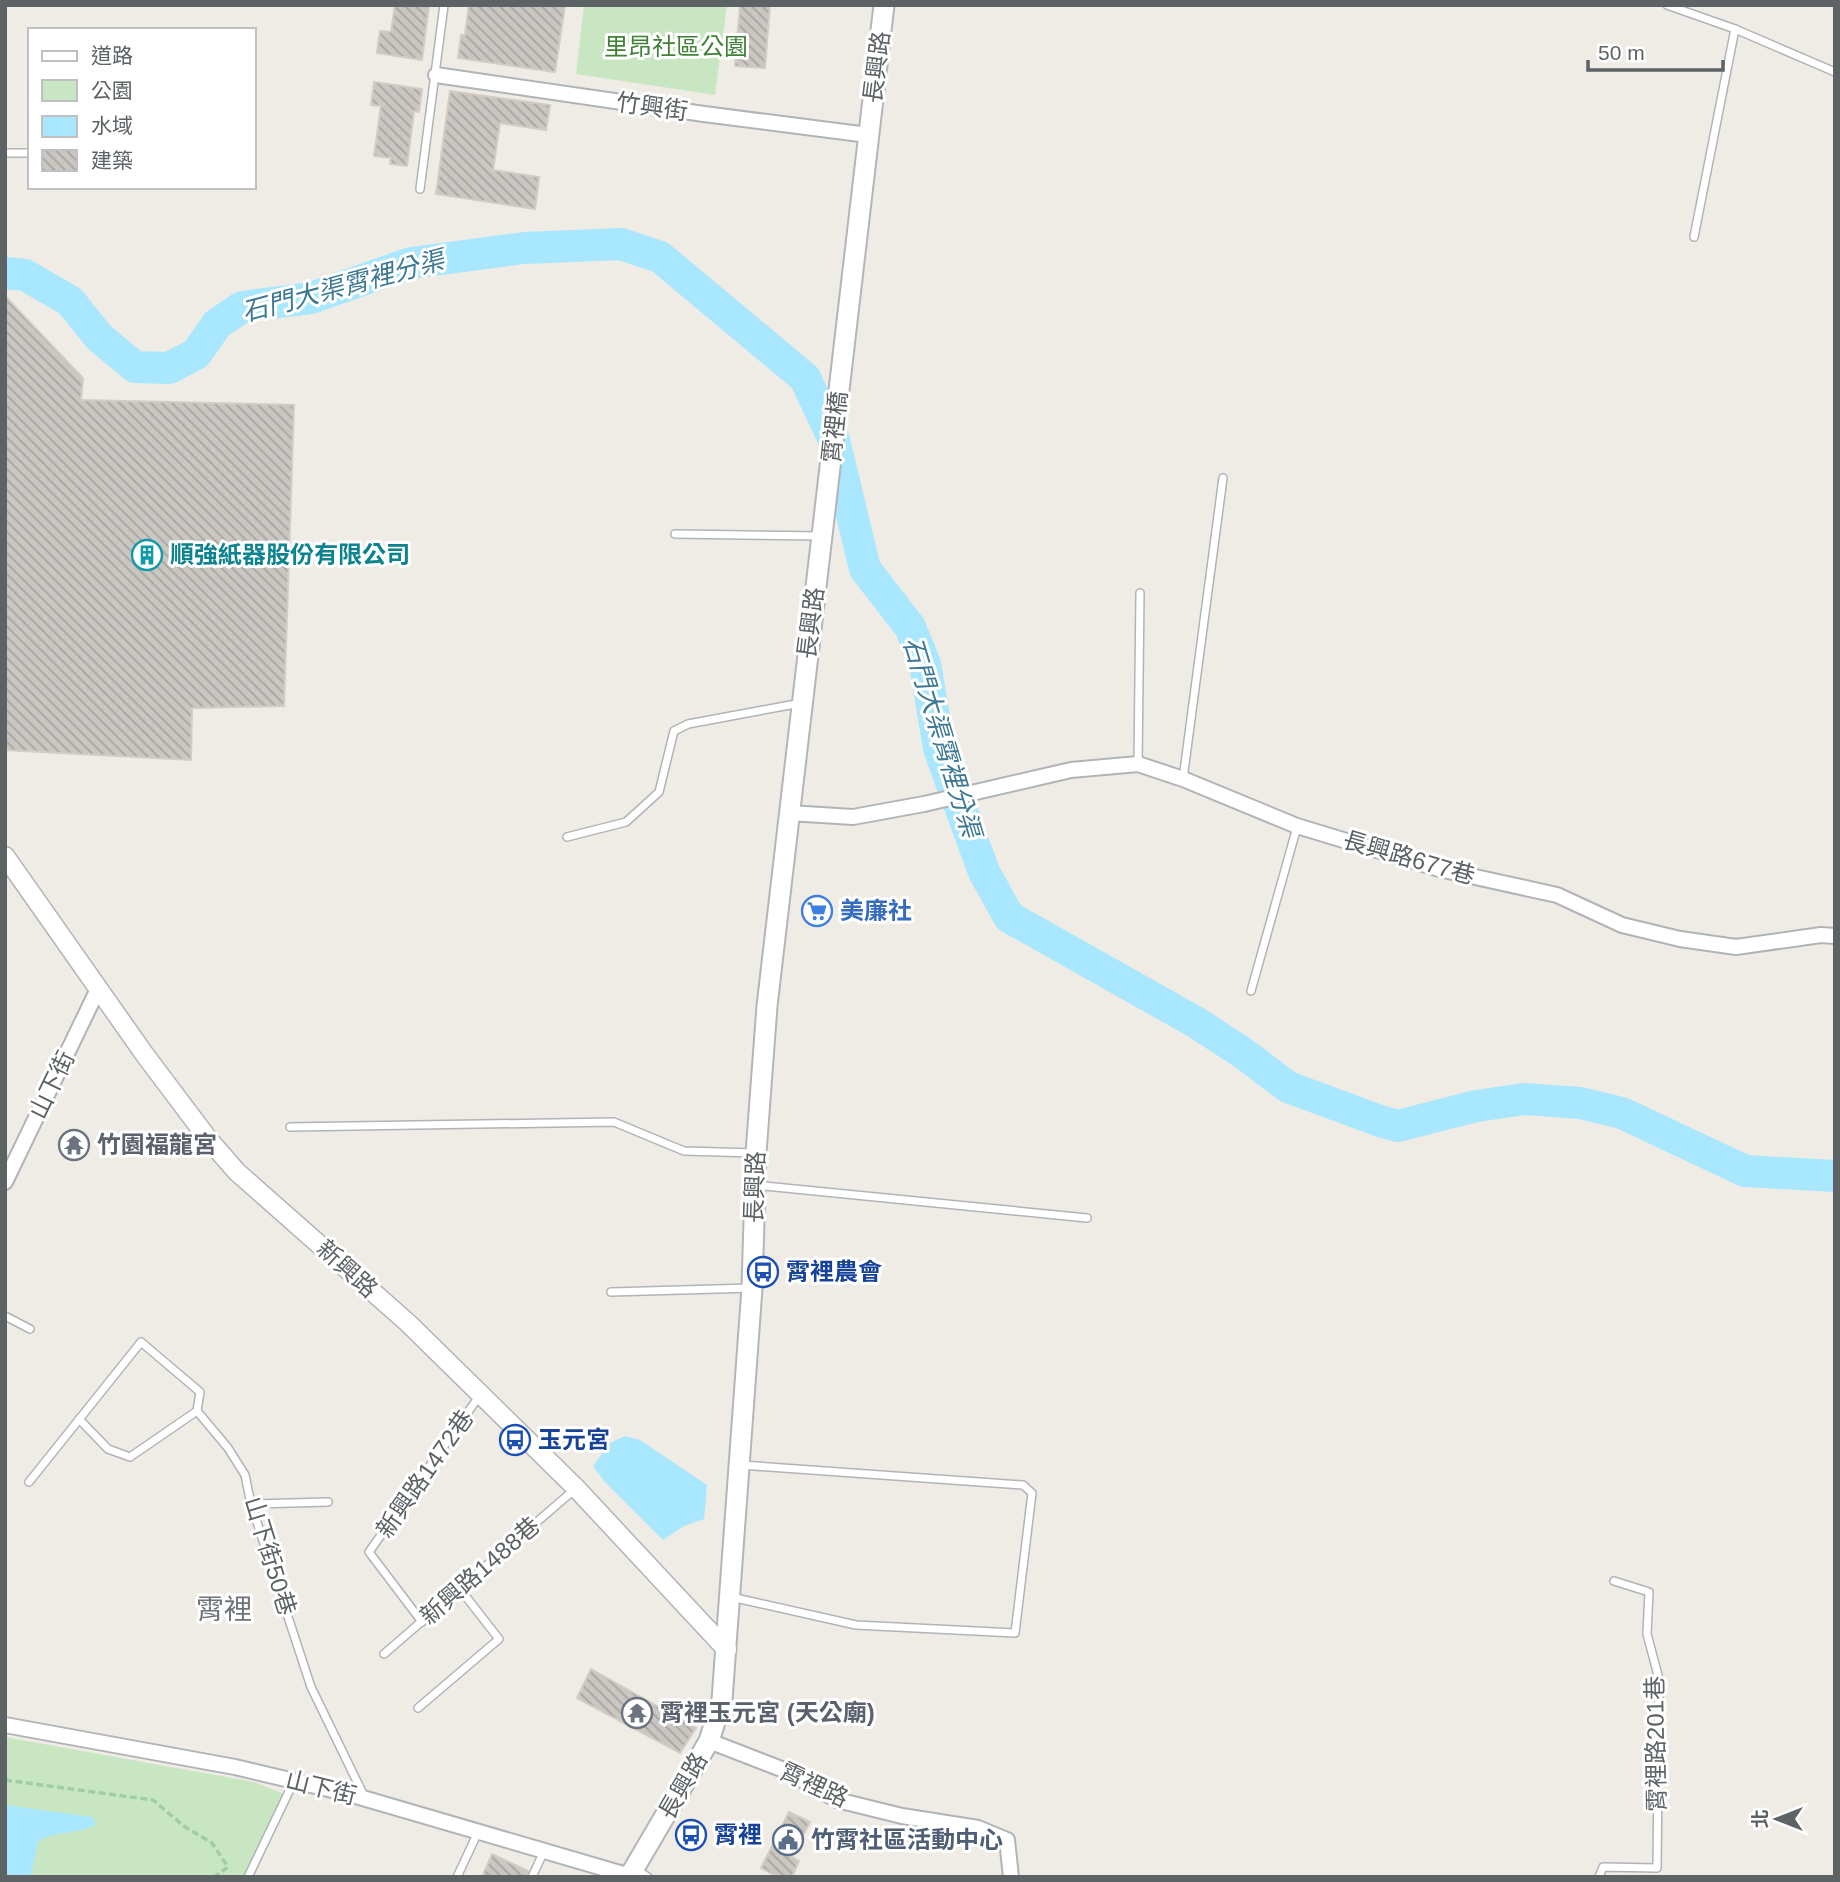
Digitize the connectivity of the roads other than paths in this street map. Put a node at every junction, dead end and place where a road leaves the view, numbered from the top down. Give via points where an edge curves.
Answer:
1 (444, 5) edge
2 (884, 5) edge
3 (1667, 5) edge
4 (1735, 29) junction
5 (1835, 72) edge
6 (436, 75) junction
7 (868, 135) junction
8 (5, 153) edge
9 (28, 153) edge
10 (420, 189) dead end
11 (1694, 237) dead end
12 (840, 378) joint
13 (830, 477) joint
14 (1223, 478) dead end
15 (675, 534) dead end
16 (821, 536) junction
17 (1140, 593) dead end
18 (802, 703) junction
19 (1138, 764) junction
20 (1183, 779) junction
21 (789, 813) junction
22 (1297, 826) junction
23 (567, 836) dead end
24 (5, 856) edge
25 (1835, 936) edge
26 (99, 989) junction
27 (1251, 991) dead end
28 (290, 1127) dead end
29 (756, 1153) junction
30 (5, 1182) edge
31 (754, 1185) junction
32 (1087, 1218) dead end
33 (752, 1288) junction
34 (611, 1292) dead end
35 (5, 1316) edge
36 (30, 1329) dead end
37 (481, 1395) junction
38 (197, 1411) junction
39 (79, 1419) junction
40 (738, 1465) junction
41 (29, 1482) dead end
42 (576, 1488) junction
43 (328, 1502) dead end
44 (251, 1504) junction
45 (1614, 1581) dead end
46 (460, 1589) junction
47 (730, 1597) junction
48 (422, 1622) junction
49 (727, 1650) junction
50 (384, 1654) dead end
51 (418, 1708) dead end
52 (5, 1725) edge
53 (709, 1741) junction
54 (294, 1781) junction
55 (366, 1798) junction
56 (478, 1832) junction
57 (544, 1851) junction
58 (635, 1874) edge
59 (248, 1877) edge
60 (457, 1877) edge
61 (532, 1877) edge
62 (1011, 1877) edge
63 (1599, 1877) edge

1 - 6 lane
2 - 7 main road, 長興路
3 - 4 lane
4 - 5 lane
4 - 11 lane
6 - 7 street, 竹興街
6 - 10 lane
7 - 12 main road, 長興路
8 - 9 lane
12 - 13 main road, 霄裡橋
13 - 16 main road, 長興路
14 - 20 lane
15 - 16 lane
16 - 18 main road, 長興路
17 - 19 lane
18 - 21 main road, 長興路
18 - 23 lane via 688,724 674,731 659,792 626,822
19 - 20 street, 長興路677巷
19 - 21 street, 長興路677巷 via 1071,769 853,817
20 - 22 street, 長興路677巷
21 - 29 main road, 長興路
22 - 25 street, 長興路677巷 via 1439,869 1557,895 1622,925 1680,939 1736,947
22 - 27 lane
24 - 26 street, 新興路
26 - 30 street, 山下街
26 - 37 street, 新興路 via 237,1172 408,1323
28 - 29 lane via 614,1122 684,1151
29 - 31 main road, 長興路
31 - 32 lane
31 - 33 main road, 長興路
33 - 34 lane
33 - 40 main road, 長興路
35 - 36 lane
37 - 42 street, 新興路
37 - 48 lane, 新興路1472巷 via 369,1552
38 - 39 lane via 130,1457 108,1449
38 - 39 lane, 山下街50巷 via 200,1392 141,1342
38 - 44 lane, 山下街50巷 via 245,1475
39 - 41 lane
40 - 47 main road, 長興路
40 - 47 lane via 1023,1485 1032,1493 1015,1633 856,1625
42 - 46 lane, 新興路1488巷
42 - 49 street, 新興路
43 - 44 lane
44 - 55 lane, 山下街50巷 via 311,1687
45 - 63 lane, 霄裡路201巷 via 1649,1592 1647,1634 1659,1679 1657,1868 1603,1867
46 - 48 lane, 新興路1488巷
46 - 51 lane via 499,1639
47 - 49 main road, 長興路
48 - 50 lane, 新興路1488巷
49 - 53 main road, 長興路 via 722,1700
52 - 54 street, 山下街
53 - 58 main road, 長興路
53 - 62 street, 霄裡路 via 784,1770 837,1800 978,1828 1007,1840
54 - 55 street, 山下街
54 - 59 lane
55 - 56 street, 山下街
56 - 57 street, 山下街
56 - 60 lane
57 - 58 street, 山下街
57 - 61 lane

